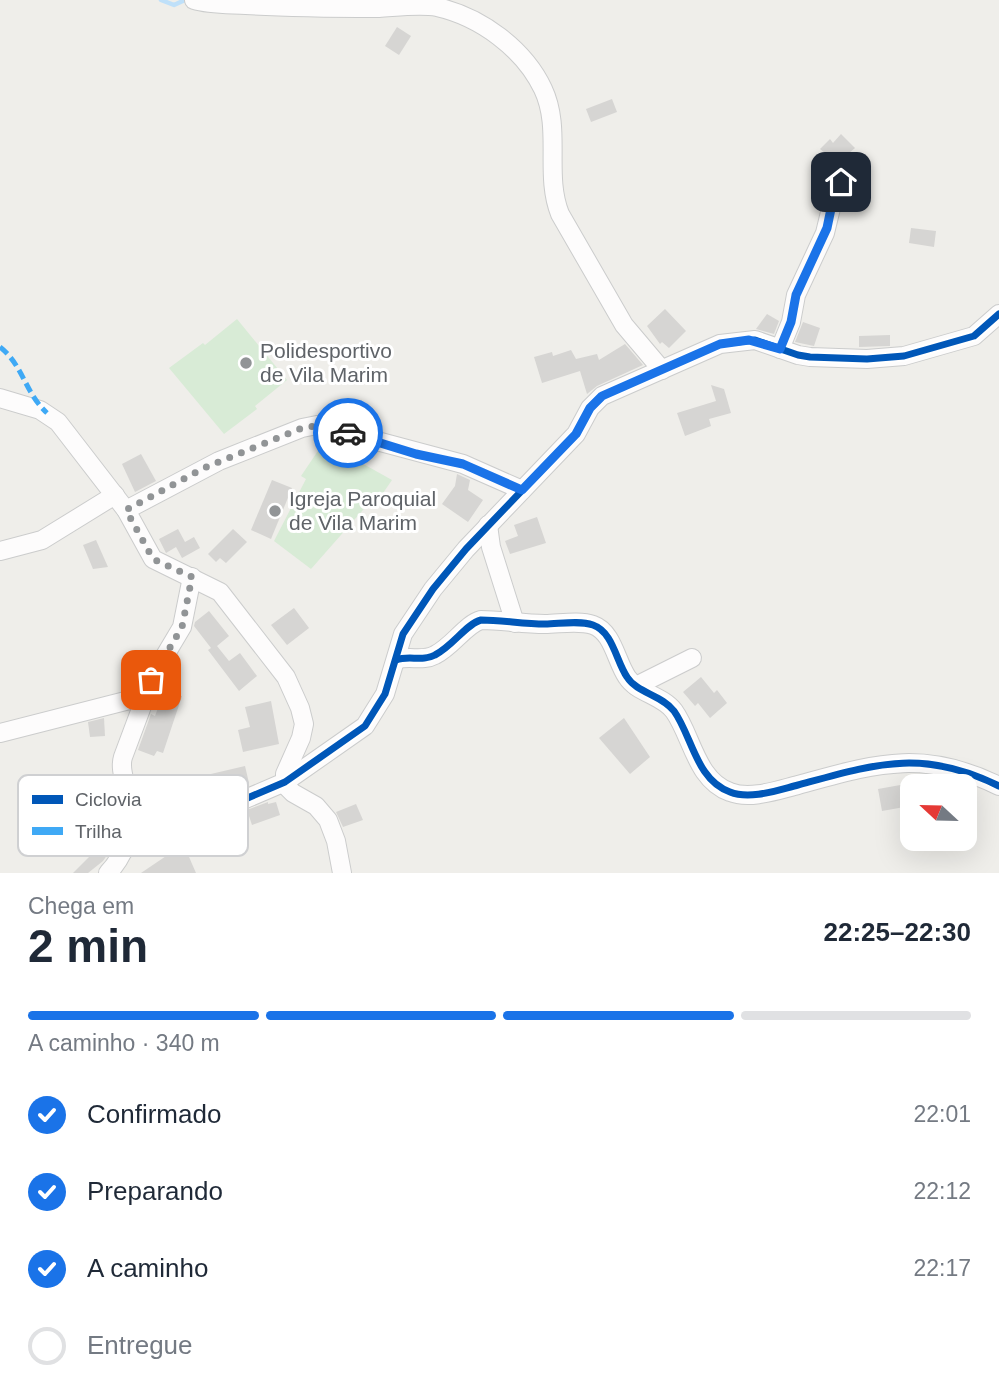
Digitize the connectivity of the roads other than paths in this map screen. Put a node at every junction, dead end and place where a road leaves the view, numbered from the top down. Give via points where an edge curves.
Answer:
1 (196, 1) edge
2 (848, 167) dead end
3 (999, 314) edge
4 (780, 349) junction
5 (662, 370) junction
6 (0, 398) edge
7 (522, 490) junction
8 (121, 503) junction
9 (488, 525) junction
10 (0, 551) edge
11 (192, 577) junction
12 (516, 623) junction
13 (692, 658) dead end
14 (396, 660) junction
15 (636, 685) junction
16 (145, 696) junction
17 (0, 733) edge
18 (123, 775) edge
19 (285, 782) junction
20 (999, 786) edge
21 (248, 798) edge
22 (119, 856) edge
23 (108, 873) edge
24 (342, 873) edge

1 - 5 street via 296,8 436,7 500,37 523,57 549,105 555,200 560,214 624,325
2 - 4 street via 827,228 796,295
3 - 4 street via 974,336 904,356 810,357
4 - 5 street via 755,340 736,341 704,349
5 - 7 street via 595,401 576,434
6 - 8 street via 40,410 58,422
7 - 8 street via 463,464 317,425
7 - 9 street
8 - 10 street via 42,540
8 - 11 street via 153,559
9 - 12 street
9 - 14 street via 420,608 404,634
11 - 16 street via 182,627
11 - 19 street via 224,596 292,688 304,724
12 - 14 street via 478,621 432,657
12 - 15 street via 595,626
13 - 15 street
14 - 19 street via 385,694 369,721
15 - 20 street via 669,705 701,765 729,792 761,793 892,762 939,766
16 - 17 street
16 - 18 street via 121,765
19 - 21 street
19 - 24 street via 328,820
22 - 23 street

